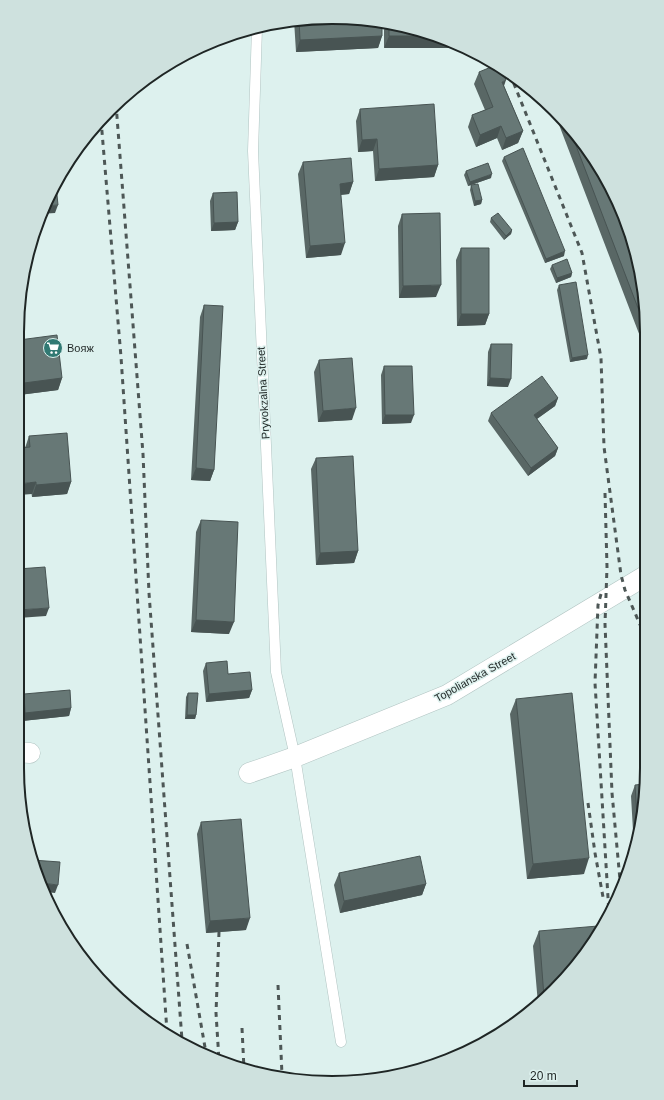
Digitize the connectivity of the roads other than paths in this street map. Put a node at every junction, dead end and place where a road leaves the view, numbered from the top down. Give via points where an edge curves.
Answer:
1 (257, 33) edge
2 (640, 579) edge
3 (295, 757) junction
4 (249, 773) dead end
5 (341, 1042) dead end

1 - 3 lane, Pryvokzalna Street via 252,151 276,672
2 - 3 street, Topolianska Street via 447,695
3 - 4 street, Topolianska Street
3 - 5 lane, Pryvokzalna Street

